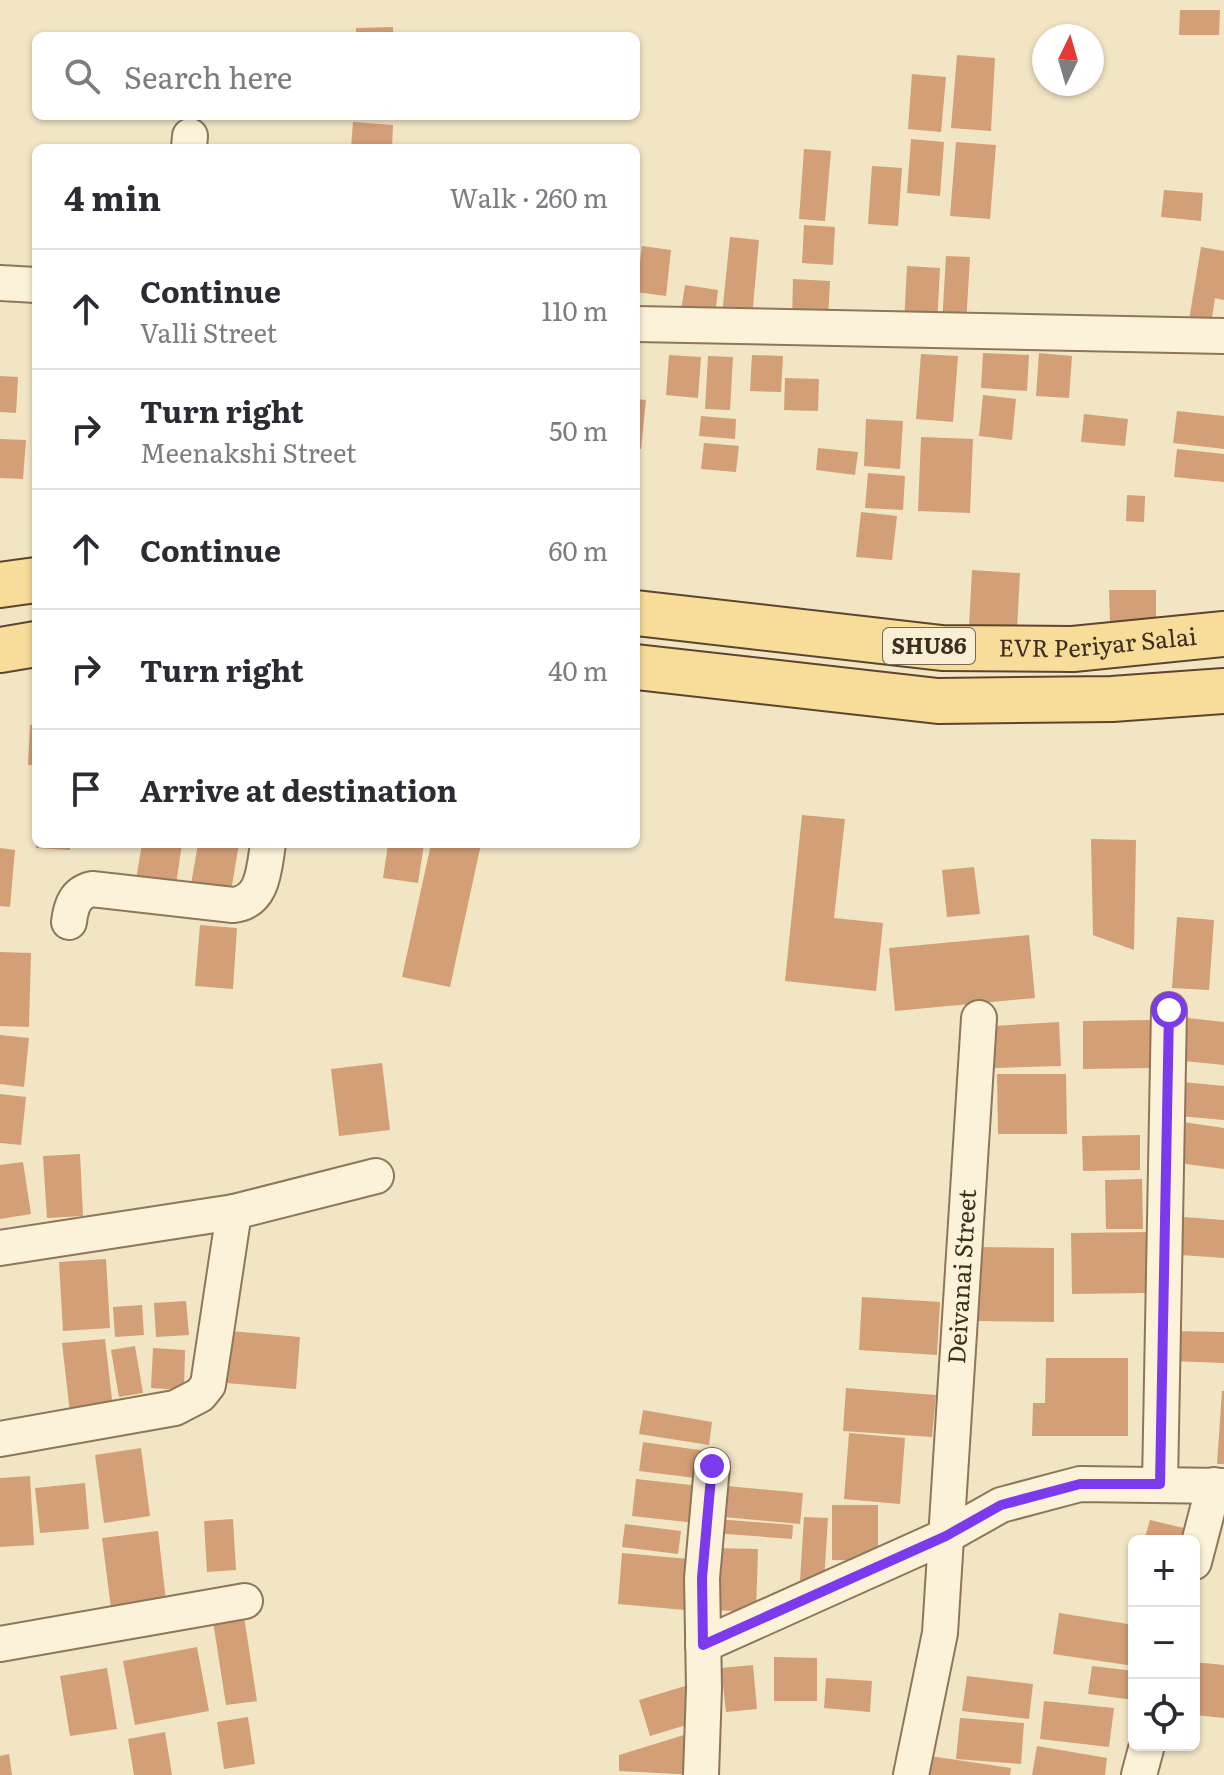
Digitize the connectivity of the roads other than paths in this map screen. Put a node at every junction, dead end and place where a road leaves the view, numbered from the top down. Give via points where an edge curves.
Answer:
1 (0, 283) edge
2 (32, 285) edge
3 (640, 324) edge
4 (1224, 336) edge
5 (32, 581) edge
6 (0, 585) edge
7 (640, 613) edge
8 (801, 631) junction
9 (1224, 634) edge
10 (32, 645) edge
11 (0, 650) edge
12 (640, 667) edge
13 (798, 685) junction
14 (1224, 691) edge
15 (267, 848) edge
16 (69, 922) dead end
17 (1169, 1010) dead end
18 (979, 1018) dead end
19 (376, 1176) dead end
20 (234, 1212) junction
21 (0, 1248) edge
22 (0, 1439) edge
23 (712, 1466) dead end
24 (1160, 1484) junction
25 (1219, 1486) edge
26 (946, 1536) junction
27 (1200, 1544) edge
28 (245, 1601) dead end
29 (0, 1644) edge
30 (703, 1645) junction
31 (1145, 1751) edge
32 (701, 1775) edge
33 (911, 1775) edge
34 (1139, 1775) edge

1 - 2 street
3 - 4 street
5 - 6 main road
7 - 8 main road, EVR Periyar Salai / SHU86
8 - 9 main road, EVR Periyar Salai / SHU86 via 942,648 1073,649
8 - 13 main road
10 - 11 main road
12 - 13 main road, SHU86
13 - 14 main road, SHU86 via 938,701 1112,699
15 - 16 street via 263,880 243,904 92,889 75,900
17 - 24 street
18 - 26 street, Deivanai Street
19 - 20 street
20 - 21 street
20 - 22 street via 208,1385 200,1395 175,1408
23 - 30 street via 702,1578
24 - 25 street
24 - 26 street via 1080,1484 1001,1505
25 - 27 street
26 - 30 street
26 - 33 street, Deivanai Street via 940,1633
28 - 29 street
30 - 32 street
31 - 34 street

